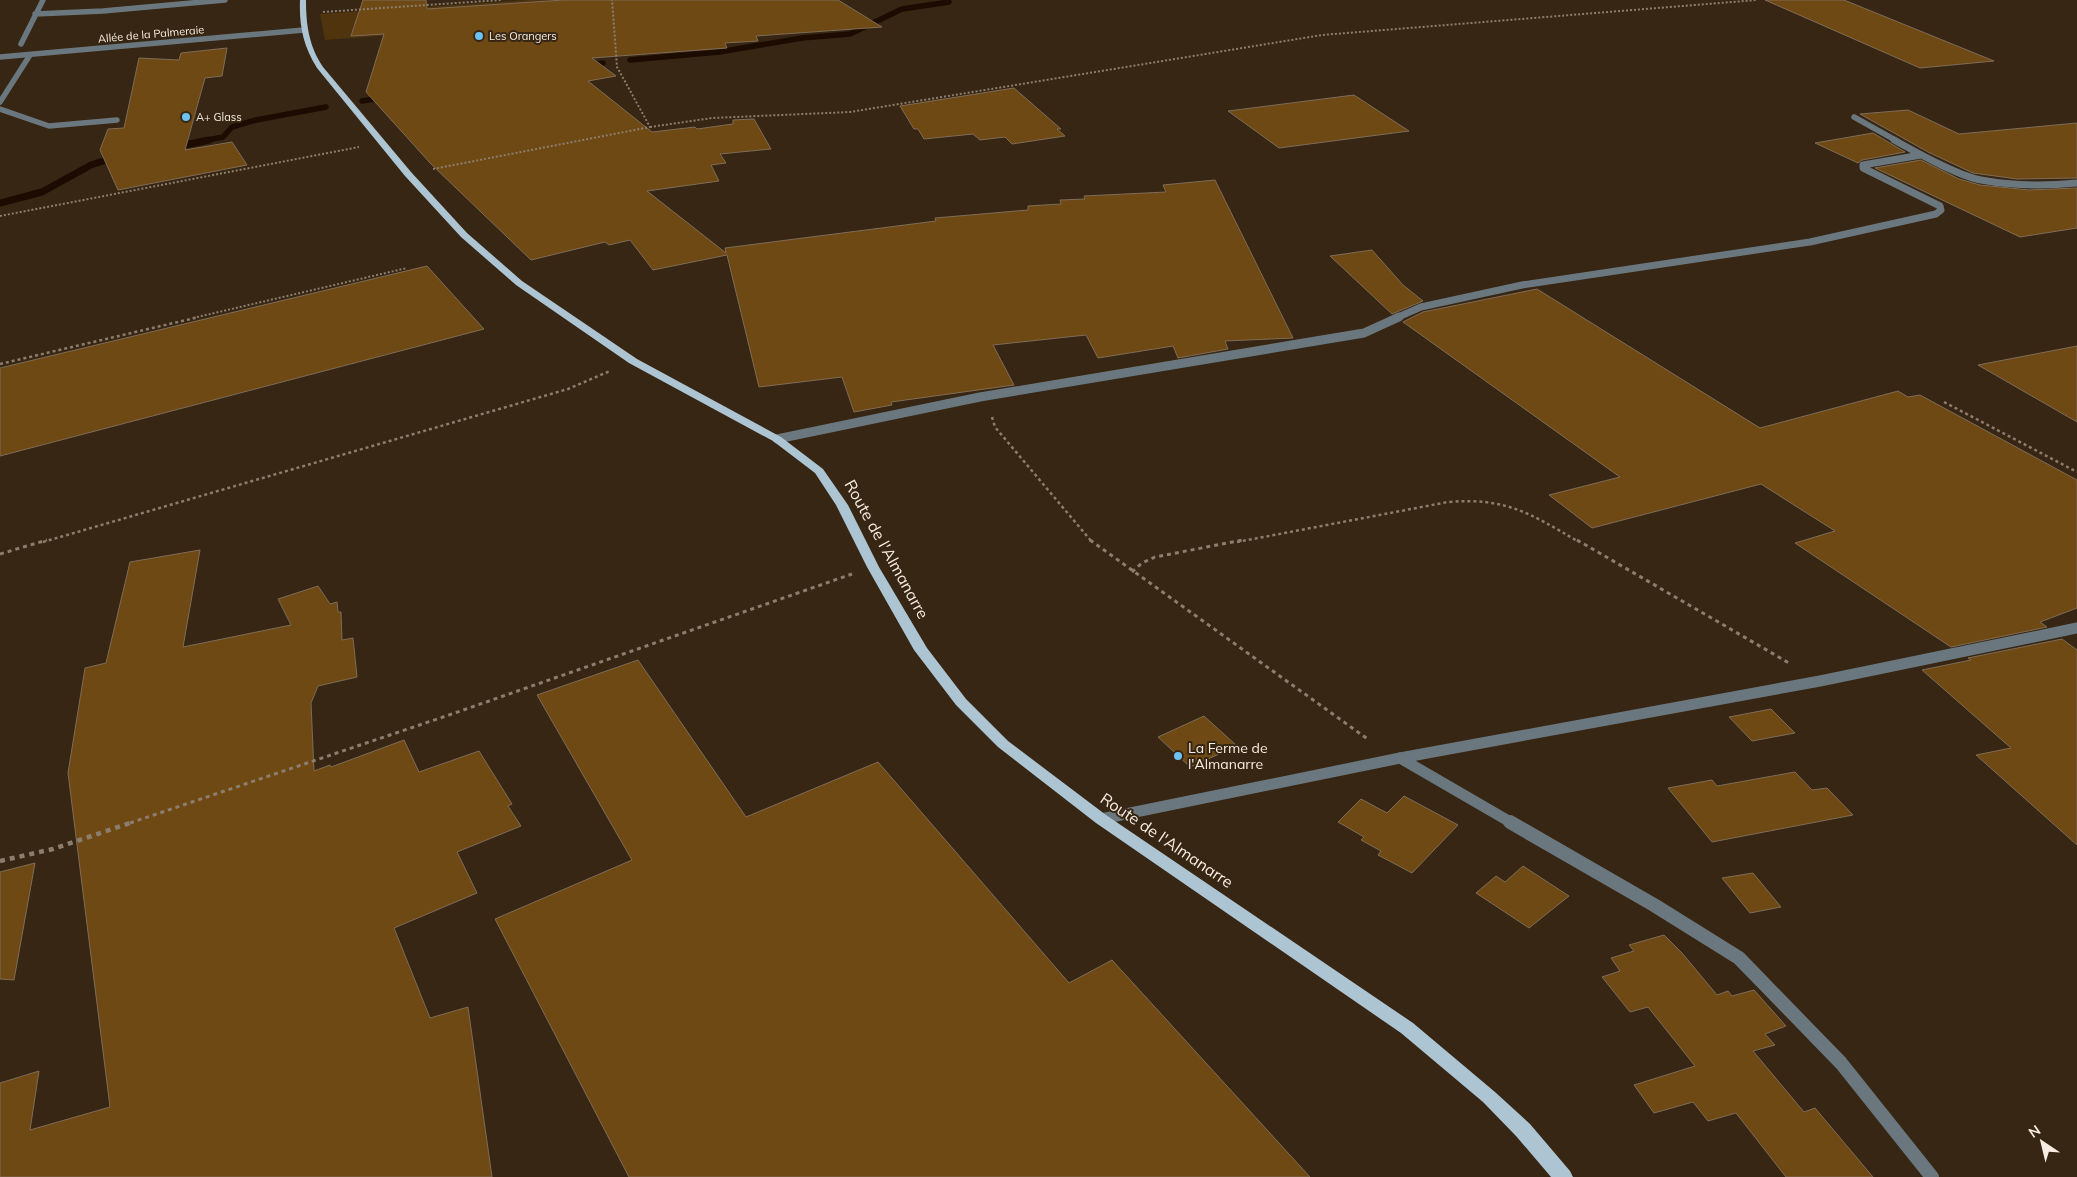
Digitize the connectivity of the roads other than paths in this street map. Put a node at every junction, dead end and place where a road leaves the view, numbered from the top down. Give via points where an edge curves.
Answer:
1 (43, 0) edge
2 (225, 0) edge
3 (304, 0) edge
4 (35, 14) junction
5 (304, 30) junction
6 (22, 44) dead end
7 (30, 55) junction
8 (0, 58) edge
9 (0, 102) edge
10 (0, 109) edge
11 (1854, 117) dead end
12 (116, 120) dead end
13 (1921, 155) junction
14 (2077, 183) edge
15 (777, 439) junction
16 (2077, 628) edge
17 (1400, 758) junction
18 (1101, 820) junction
19 (1563, 1177) edge
20 (1932, 1177) edge

1 - 4 street
2 - 4 street
3 - 5 main road, Route de l'Almanarre
4 - 6 street
5 - 7 street, Allée de la Palmeraie
5 - 15 main road, Route de l'Almanarre via 310,53 320,68 408,174 464,235 519,283 633,361
7 - 8 street, Allée de la Palmeraie
7 - 9 street
10 - 12 street via 49,126
11 - 13 street
13 - 14 street via 1980,180 2043,186
13 - 15 street via 1875,162 1863,168 1940,206 1941,210 1936,214 1810,242 1522,285 1421,307 1364,333 984,396
15 - 18 main road, Route de l'Almanarre via 819,472 842,505 921,650 961,702 1003,744
16 - 17 street via 1820,681
17 - 18 street
17 - 20 street via 1739,958 1841,1063
18 - 19 main road, Route de l'Almanarre via 1406,1028 1523,1130

